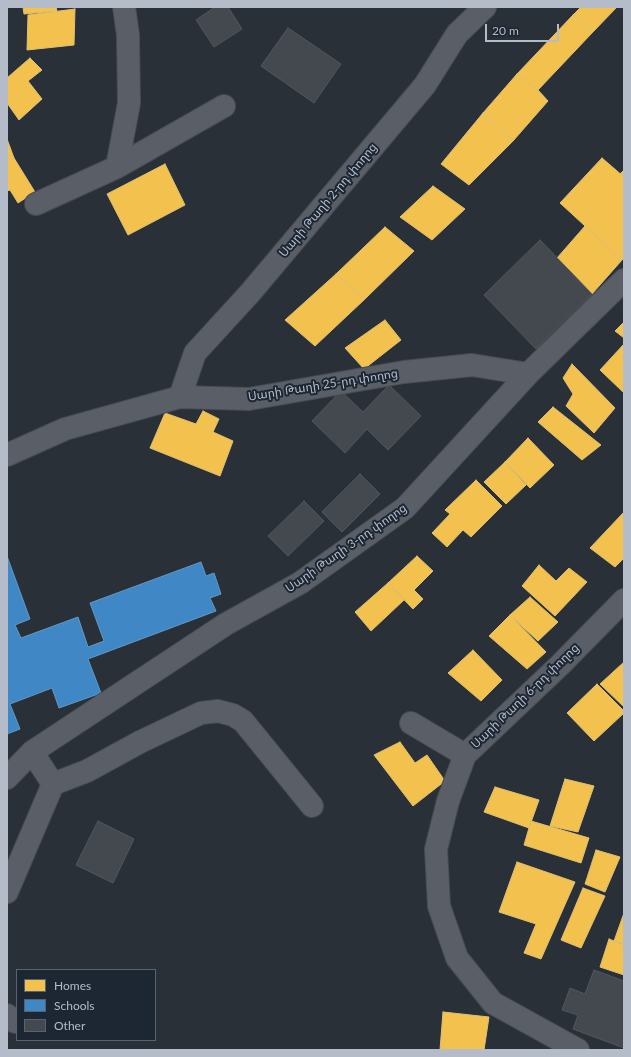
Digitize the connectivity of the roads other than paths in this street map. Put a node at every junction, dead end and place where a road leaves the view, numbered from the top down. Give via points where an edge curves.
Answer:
1 (124, 7) edge
2 (484, 7) edge
3 (224, 106) dead end
4 (117, 167) junction
5 (36, 204) dead end
6 (624, 280) edge
7 (528, 374) junction
8 (180, 397) junction
9 (7, 454) edge
10 (624, 600) edge
11 (411, 722) dead end
12 (32, 752) junction
13 (465, 754) junction
14 (7, 778) edge
15 (53, 784) junction
16 (312, 806) dead end
17 (7, 892) edge
18 (578, 1050) edge

1 - 4 street via 128,35 129,104
2 - 8 street, Սարի Թաղի 2-րդ փողոց via 457,34 420,91 195,353
3 - 4 street
4 - 5 street
6 - 7 street, Սարի Թաղի 3-րդ փողոց
7 - 8 street, Սարի Թաղի 25-րդ փողոց via 472,365 404,372 249,399
7 - 12 street, Սարի Թաղի 3-րդ փողոց via 405,508 300,583 226,624
8 - 9 street, Սարի Թաղի 25-րդ փողոց via 65,429
10 - 13 street, Սարի Թաղի 6-րդ փողոց via 560,665
11 - 13 street
12 - 14 street, Սարի Թաղի 3-րդ փողոց
12 - 15 street
13 - 18 street, Սարի Թաղի 6-րդ փողոց via 448,801 436,849 439,906 457,958 494,1003
15 - 16 street via 87,771 201,713 218,711 243,721
15 - 17 street

